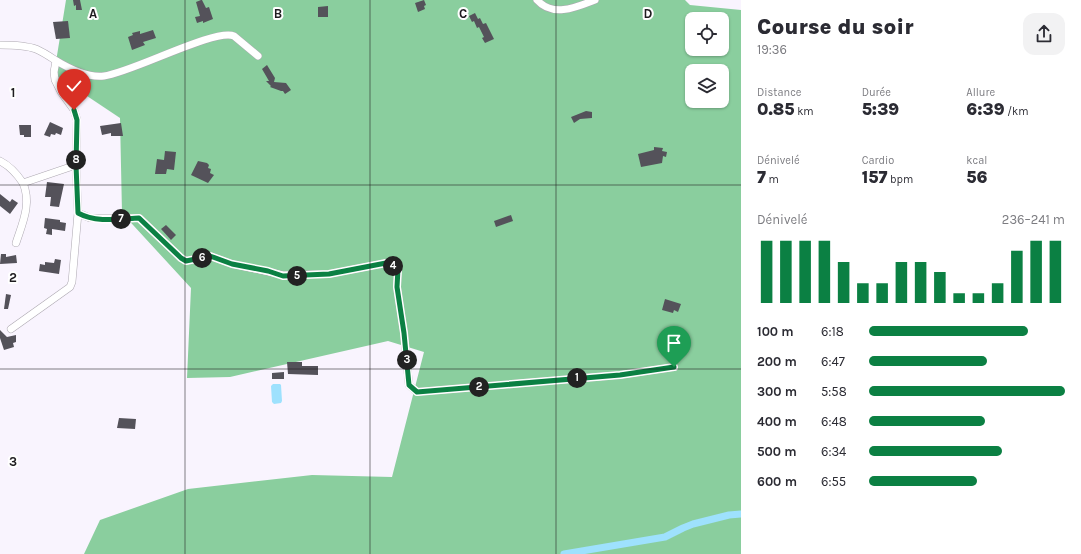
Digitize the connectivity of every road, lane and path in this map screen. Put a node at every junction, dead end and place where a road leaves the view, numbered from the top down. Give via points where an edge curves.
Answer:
1 (537, 0) edge
2 (596, 0) edge
3 (0, 45) edge
4 (258, 56) dead end
5 (56, 61) junction
6 (0, 161) edge
7 (76, 165) junction
8 (24, 183) junction
9 (78, 213) junction
10 (16, 243) dead end
11 (11, 329) dead end
12 (674, 367) dead end

1 - 2 street via 550,9 562,10
3 - 5 street via 30,48
4 - 5 street via 228,34 103,76 80,72
5 - 7 street via 55,80 77,114
6 - 8 street via 18,174
7 - 8 street
7 - 9 street
8 - 10 street via 27,204
9 - 11 street via 70,287
9 - 12 street via 90,218 139,218 186,261 210,256 283,276 329,274 386,263 398,269 397,287 409,385 417,392 620,375

